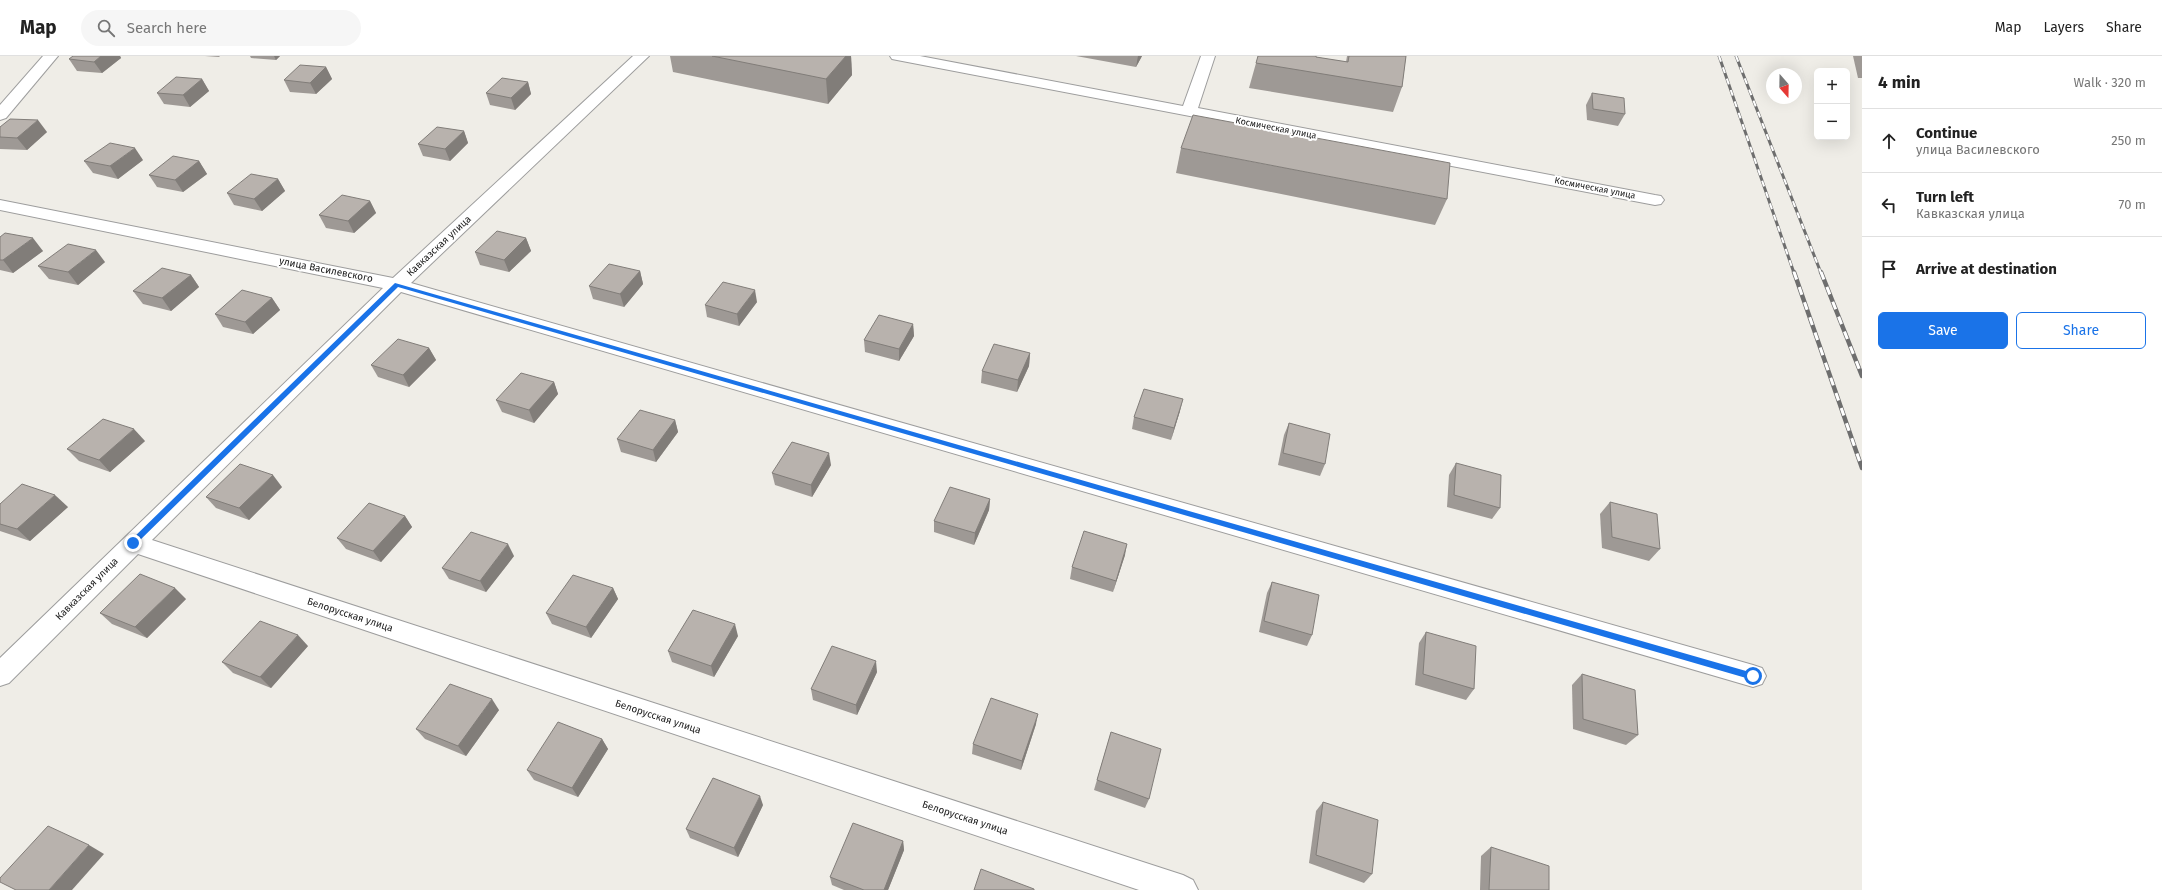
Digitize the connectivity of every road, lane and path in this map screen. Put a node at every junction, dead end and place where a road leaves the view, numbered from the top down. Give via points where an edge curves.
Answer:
1 (51, 56) edge
2 (642, 56) edge
3 (897, 56) edge
4 (1208, 56) edge
5 (1189, 111) junction
6 (0, 115) edge
7 (1656, 200) dead end
8 (0, 205) edge
9 (397, 285) junction
10 (133, 543) junction
11 (0, 675) edge
12 (1753, 676) dead end
13 (1183, 890) edge

1 - 6 street
2 - 9 street, Кавказская улица
3 - 5 street, Космическая улица
4 - 5 street
5 - 7 street, Космическая улица
8 - 9 street, улица Василевского
9 - 10 street, Кавказская улица
9 - 12 street, улица Василевского
10 - 11 street, Кавказская улица
10 - 13 street, Белорусская улица

